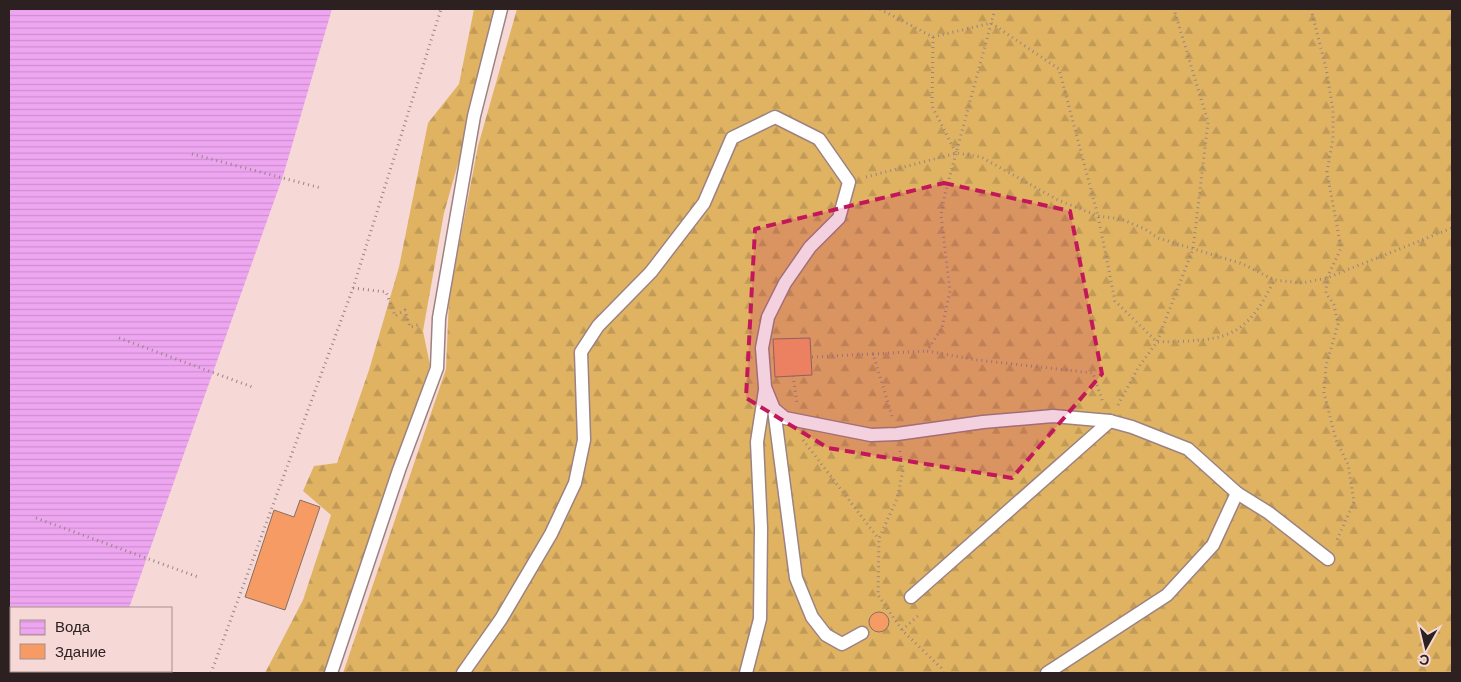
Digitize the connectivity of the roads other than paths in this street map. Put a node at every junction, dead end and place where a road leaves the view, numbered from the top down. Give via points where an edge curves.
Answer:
1 (501, 9) edge
2 (765, 387) junction
3 (774, 409) junction
4 (1110, 421) junction
5 (1237, 493) junction
6 (1328, 559) road end
7 (911, 597) dead end
8 (862, 632) dead end
9 (331, 673) edge
10 (464, 673) edge
11 (746, 673) edge
12 (1048, 673) edge

1 - 9 lane via 474,116 439,318 436,368
2 - 3 lane
2 - 10 lane via 762,348 768,317 810,247 839,218 849,182 819,139 775,117 732,138 704,203 651,272 598,326 581,352 584,440 575,483 551,534
2 - 11 lane via 757,442 761,528 760,619
3 - 4 lane via 785,418 871,435 1053,416
3 - 8 lane via 799,586 812,617 826,635 842,644
4 - 5 lane via 1132,426 1188,449
4 - 7 lane
5 - 6 lane
5 - 12 lane via 1213,545 1166,595

